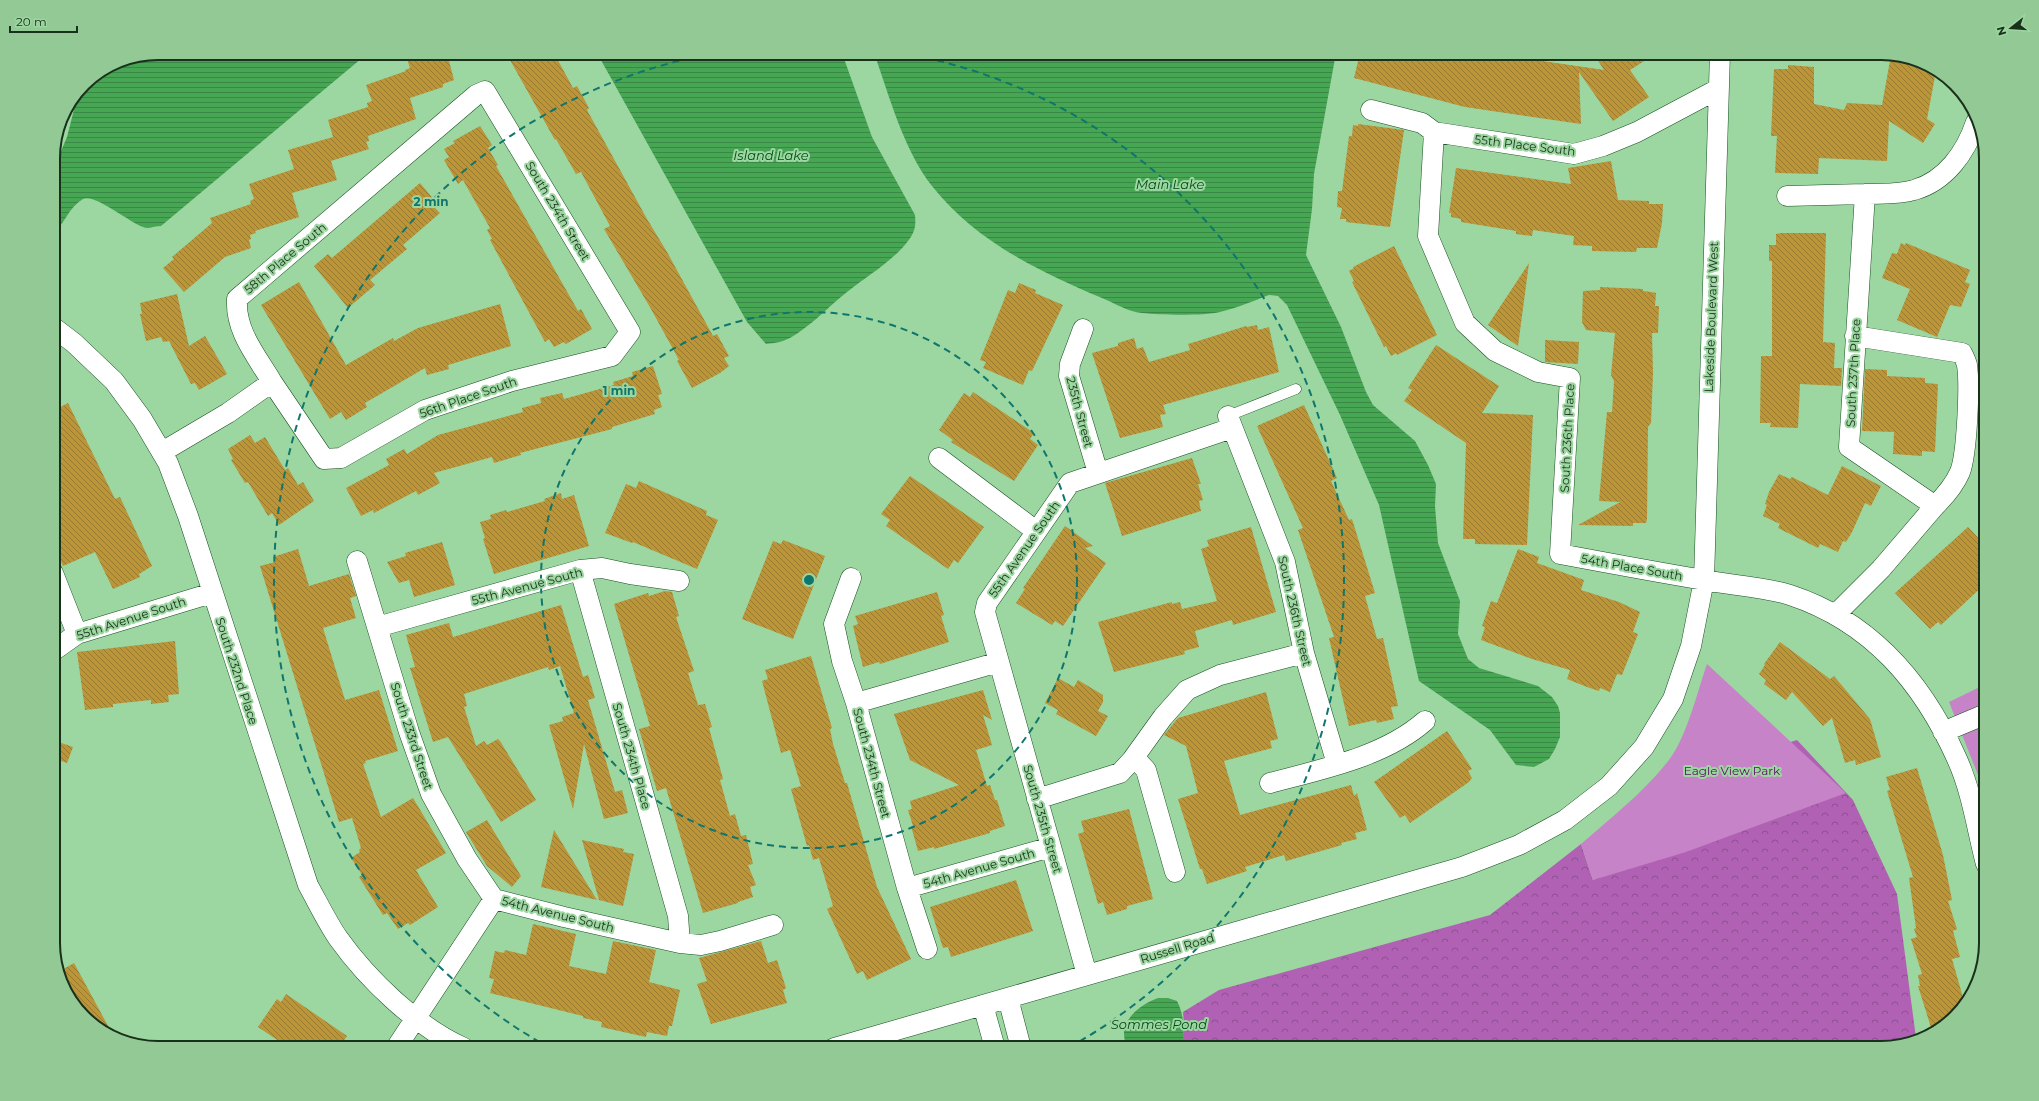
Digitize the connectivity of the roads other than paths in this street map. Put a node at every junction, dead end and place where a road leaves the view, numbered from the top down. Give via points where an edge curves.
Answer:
1 (1720, 60) edge
2 (1718, 89) junction
3 (485, 91) joint
4 (1371, 110) dead end
5 (1974, 127) edge
6 (1434, 132) junction
7 (1864, 194) junction
8 (1787, 196) dead end
9 (1083, 329) dead end
10 (60, 332) edge
11 (630, 332) joint
12 (1855, 336) junction
13 (272, 382) junction
14 (1296, 389) dead end
15 (1230, 422) junction
16 (162, 452) junction
17 (938, 458) dead end
18 (1098, 473) junction
19 (1935, 506) junction
20 (1036, 531) junction
21 (1560, 554) joint
22 (356, 561) dead end
23 (580, 570) junction
24 (851, 578) dead end
25 (1704, 580) junction
26 (679, 581) dead end
27 (60, 591) edge
28 (212, 593) junction
29 (1836, 614) junction
30 (377, 627) junction
31 (77, 634) junction
32 (60, 646) edge
33 (1304, 653) junction
34 (999, 662) junction
35 (856, 703) junction
36 (1979, 717) edge
37 (1425, 722) dead end
38 (1944, 732) junction
39 (1134, 757) junction
40 (1337, 764) junction
41 (1270, 783) dead end
42 (1037, 799) junction
43 (1979, 836) edge
44 (1519, 845) joint
45 (1051, 847) junction
46 (1175, 872) dead end
47 (907, 888) junction
48 (494, 898) junction
49 (773, 925) dead end
50 (680, 943) junction
51 (927, 949) dead end
52 (1087, 975) junction
53 (1008, 998) junction
54 (983, 1005) junction
55 (416, 1020) junction
56 (401, 1041) edge
57 (452, 1041) edge
58 (858, 1041) edge
59 (993, 1041) edge
60 (1018, 1041) edge

1 - 2 street, Lakeside Boulevard West
2 - 6 street, 55th Place South via 1637,132 1603,146 1574,154
2 - 25 street, Lakeside Boulevard West
3 - 11 street, South 234th Street
3 - 13 street, 58th Place South via 476,95 237,299 239,326
4 - 6 street, 55th Place South via 1422,123
5 - 7 street via 1959,158 1947,172 1931,183 1899,193
6 - 21 street, South 236th Place via 1428,236 1465,323 1495,351 1538,372 1570,378
7 - 8 street
7 - 12 street, South 237th Place
9 - 18 street, 235th Street via 1070,364 1069,376
10 - 16 street, South 232nd Place via 114,381
11 - 13 street, 56th Place South via 612,356 512,381 424,410 341,458 324,459
12 - 19 street, South 237th Place via 1849,447
12 - 19 street via 1962,354 1967,363 1965,450 1960,471 1951,489
13 - 16 street via 228,413
14 - 15 lane
15 - 18 street, 55th Avenue South
15 - 33 street, South 236th Street via 1285,562
16 - 28 street, South 232nd Place via 188,516
17 - 20 street
18 - 20 street, 55th Avenue South via 1070,483
19 - 29 street via 1882,570
20 - 34 street, 55th Avenue South via 987,603 985,612
21 - 25 street, 54th Place South
22 - 30 street, South 233rd Street
23 - 26 street, 55th Avenue South via 602,568
23 - 30 street, 55th Avenue South
23 - 50 street, South 234th Place via 678,916
24 - 35 street, South 234th Street via 834,624 842,661
25 - 29 street via 1789,594
25 - 44 street, Lakeside Boulevard West via 1690,646 1672,699 1644,746 1609,786 1565,820
27 - 31 street
28 - 31 street, 55th Avenue South
28 - 55 street, South 232nd Place via 308,885 338,938 368,973
29 - 38 street via 1861,630 1886,651 1919,690
30 - 48 street, South 233rd Street via 431,794 467,859
31 - 32 street, 55th Avenue South
33 - 39 street via 1220,675 1188,690 1163,717
33 - 40 street, South 236th Street
34 - 35 street
34 - 42 street, South 235th Street
35 - 47 street, South 234th Street
36 - 38 street
37 - 40 street via 1391,745
38 - 43 street via 1958,760
39 - 42 street via 1120,772
39 - 46 street via 1146,770
40 - 41 street
42 - 45 street, South 235th Street
44 - 52 street, Russell Road via 1462,867
45 - 47 street, 54th Avenue South
45 - 52 street, South 235th Street
47 - 51 street, South 234th Street
48 - 50 street, 54th Avenue South via 564,917
48 - 55 street, 54th Avenue South
49 - 50 street, 54th Avenue South via 701,945
52 - 53 street, Russell Road
53 - 54 street, Russell Road
53 - 60 street
54 - 58 street, Russell Road
54 - 59 street
55 - 56 street, 54th Avenue South
55 - 57 street

